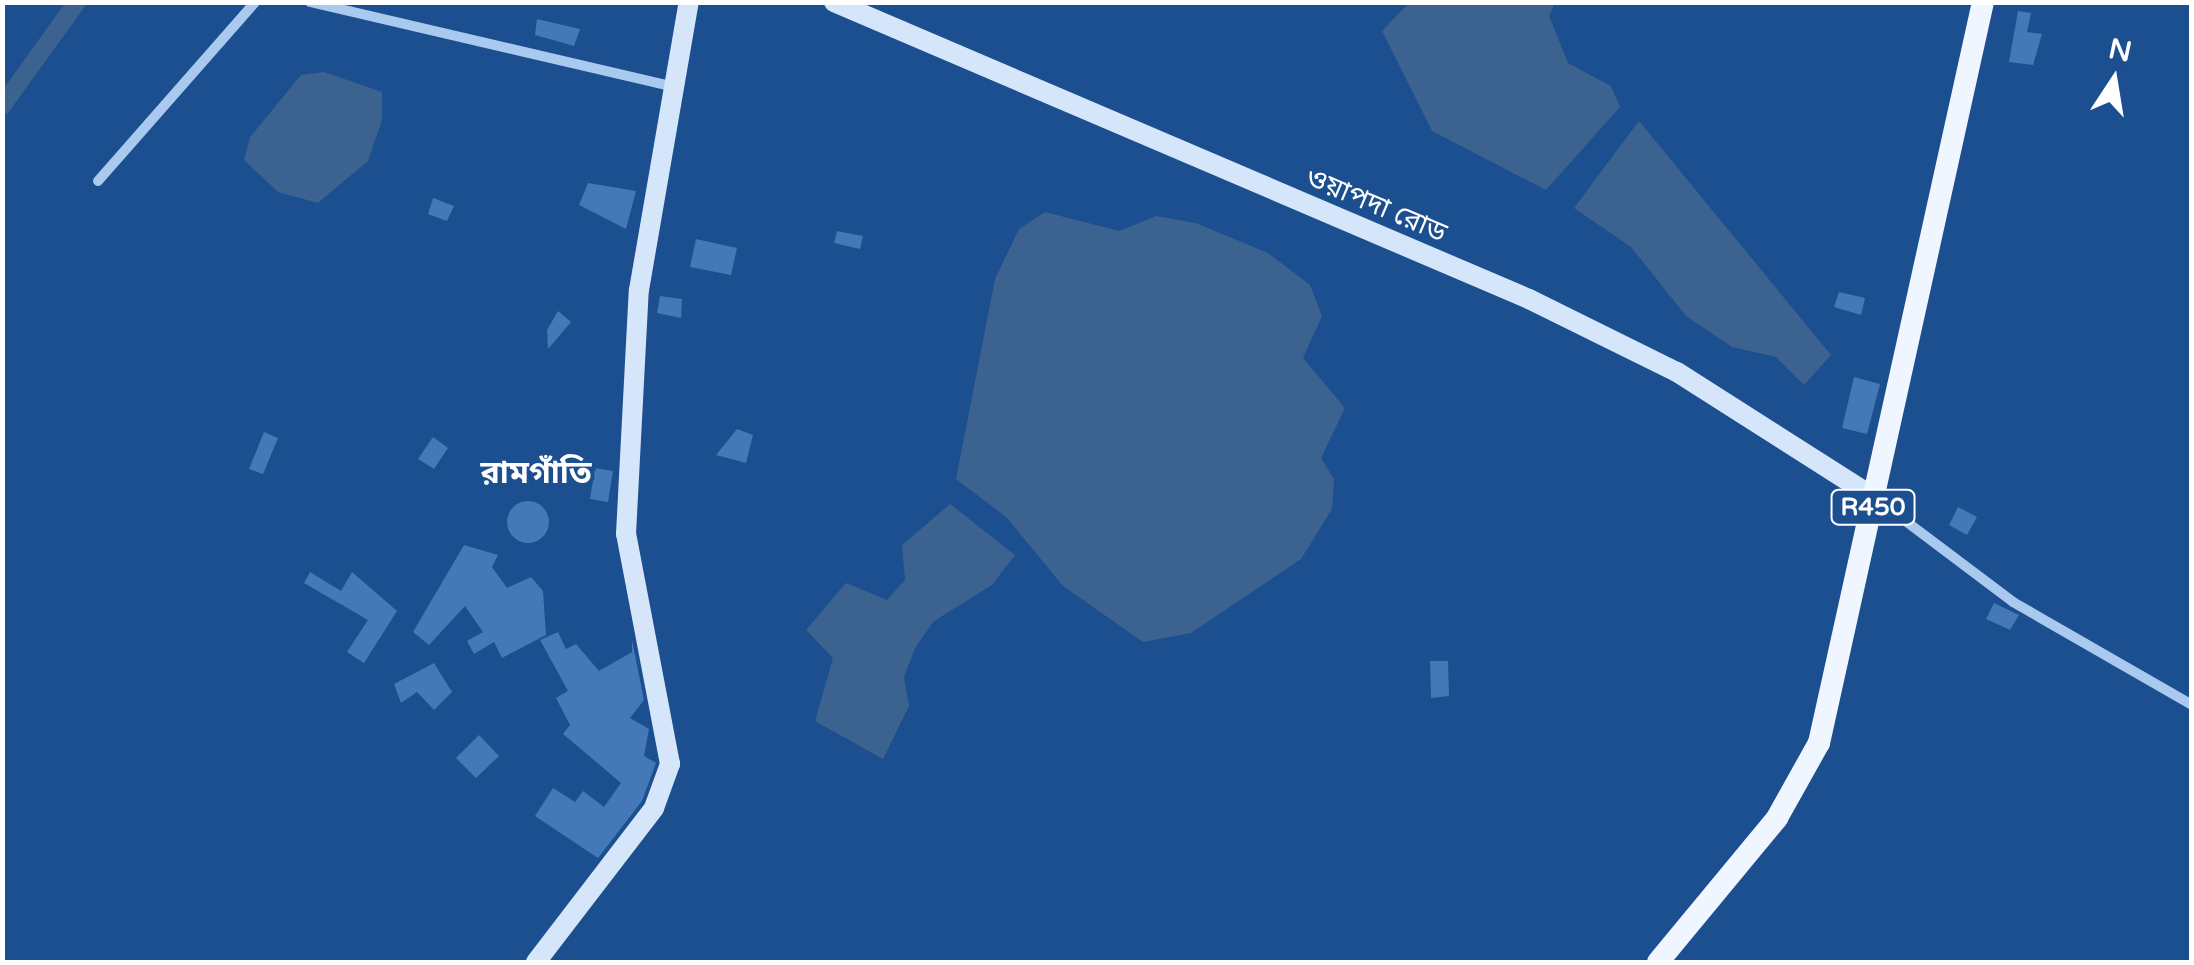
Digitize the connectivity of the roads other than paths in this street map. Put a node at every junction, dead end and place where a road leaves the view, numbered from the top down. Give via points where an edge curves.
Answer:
1 (255, 2) edge
2 (310, 2) edge
3 (689, 2) edge
4 (834, 2) edge
5 (1983, 2) edge
6 (674, 88) junction
7 (98, 181) dead end
8 (1875, 498) junction
9 (2192, 705) edge
10 (536, 962) edge
11 (1658, 962) edge

1 - 7 street
2 - 6 street
3 - 6 street
4 - 8 street, ওয়াপদা রোড via 1529,298 1677,372
5 - 8 main road, R450
6 - 10 street via 640,290 626,534 670,764 654,808
8 - 9 street via 2014,602
8 - 11 main road, R450 via 1811,768

